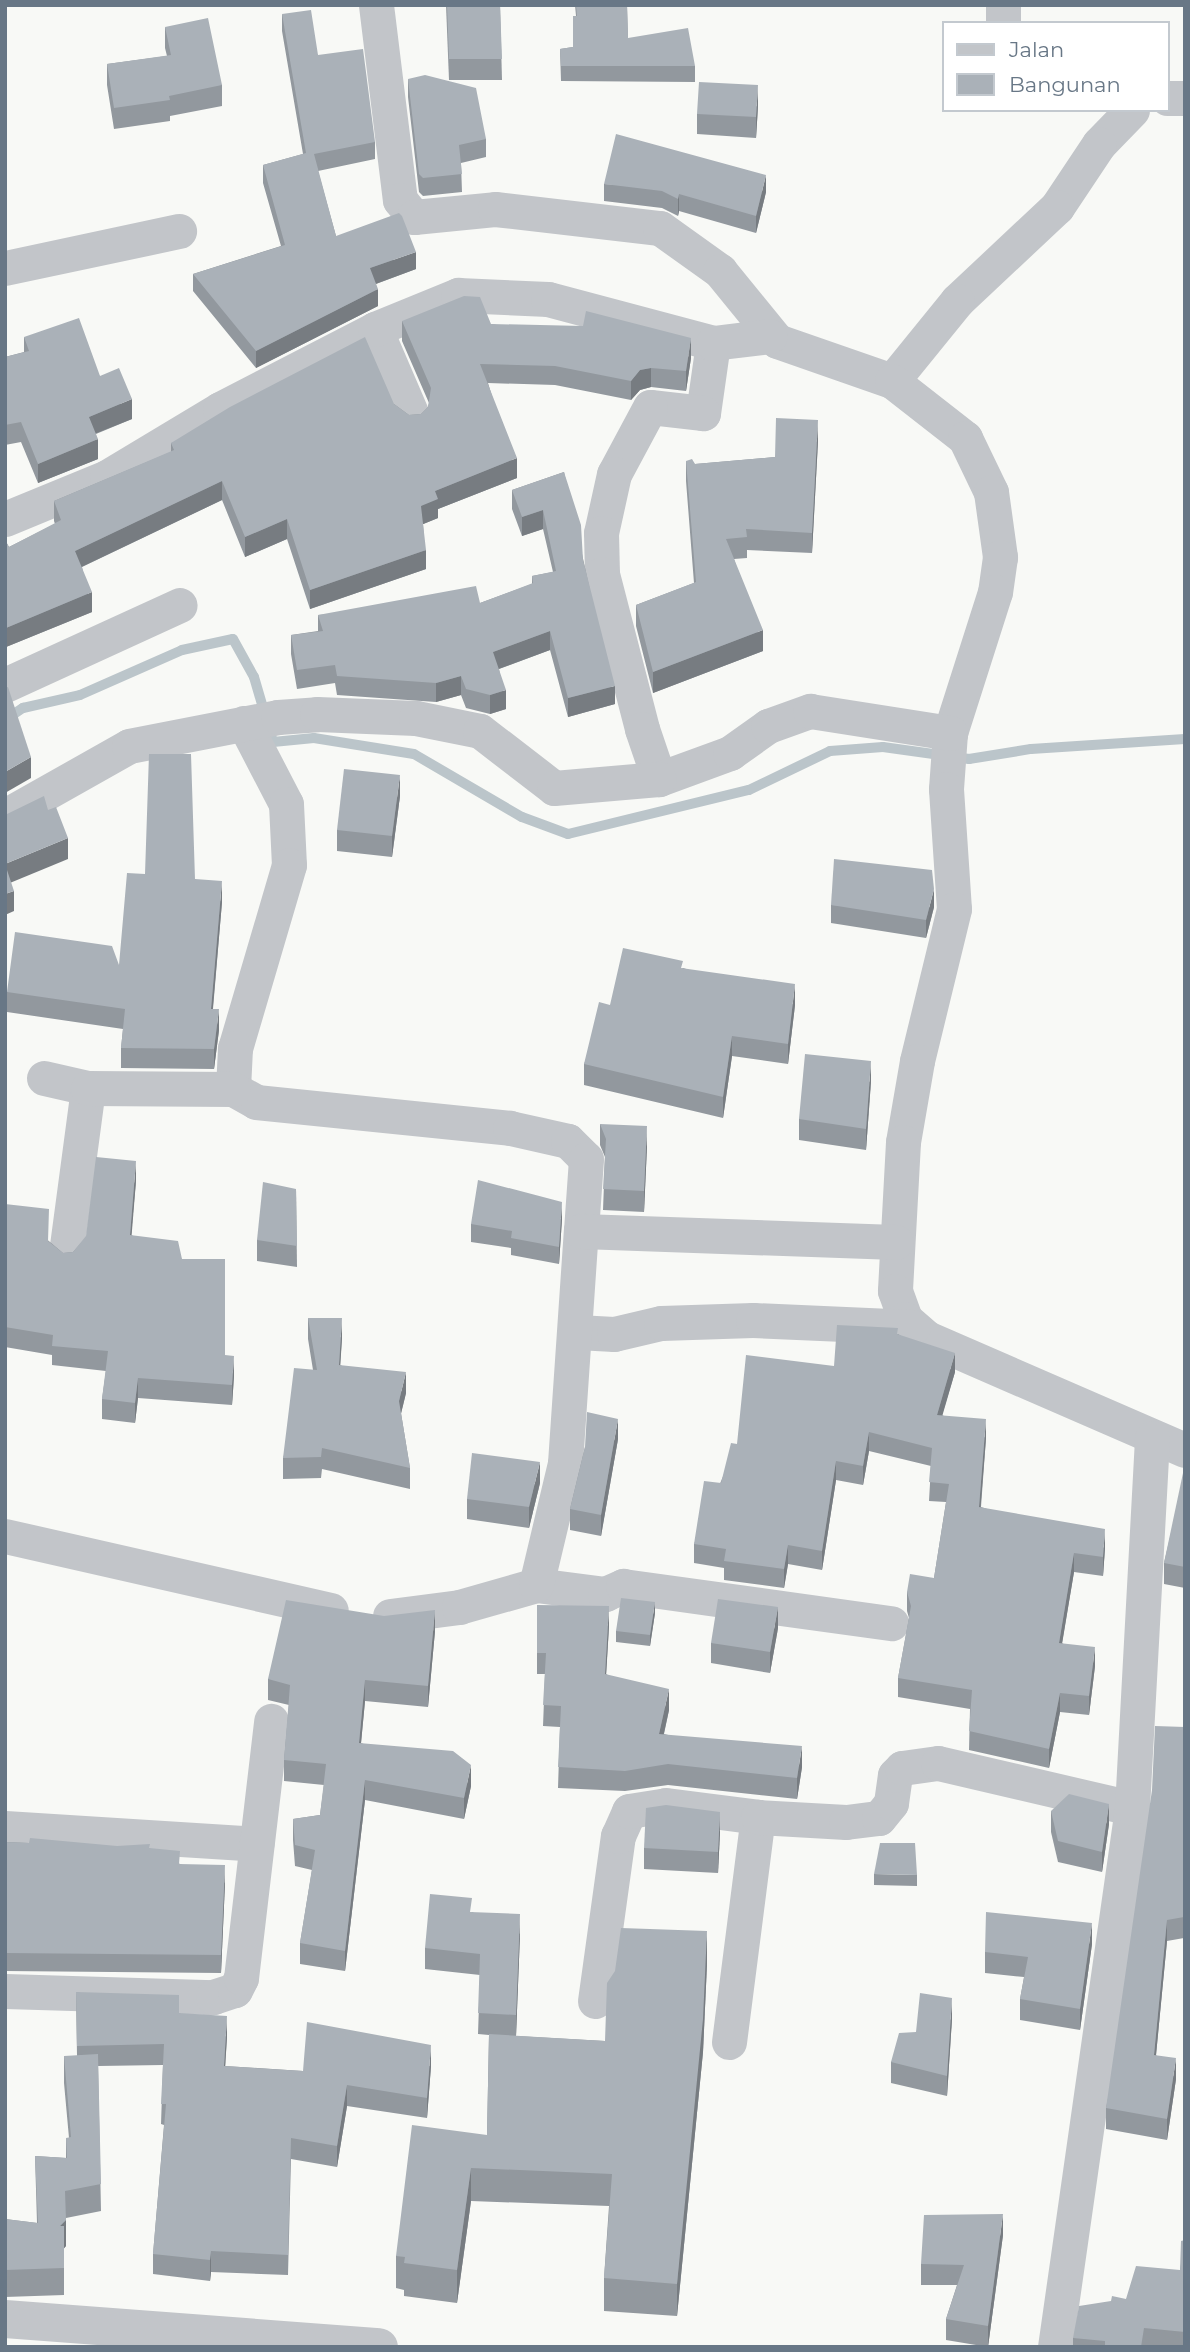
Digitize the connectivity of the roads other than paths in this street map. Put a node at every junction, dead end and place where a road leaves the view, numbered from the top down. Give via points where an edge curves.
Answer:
1 (376, 5) edge
2 (1113, 118) edge
3 (179, 231) dead end
4 (5, 268) edge
5 (376, 329) junction
6 (770, 336) junction
7 (713, 343) junction
8 (892, 381) junction
9 (412, 415) edge
10 (5, 519) edge
11 (180, 605) dead end
12 (5, 685) edge
13 (244, 723) junction
14 (950, 733) junction
15 (659, 779) junction
16 (5, 816) edge
17 (44, 1078) dead end
18 (88, 1088) junction
19 (233, 1090) junction
20 (581, 1231) junction
21 (896, 1242) junction
22 (66, 1253) edge
23 (913, 1327) junction
24 (577, 1332) junction
25 (1152, 1439) junction
26 (1185, 1450) edge
27 (5, 1535) edge
28 (536, 1585) junction
29 (891, 1623) dead end
30 (271, 1721) dead end
31 (1132, 1808) junction
32 (758, 1817) junction
33 (5, 1828) edge
34 (256, 1844) junction
35 (5, 1991) edge
36 (595, 2001) dead end
37 (729, 2042) dead end
38 (5, 2319) edge
39 (379, 2347) edge
40 (1055, 2347) edge

1 - 6 street via 400,200 410,213 424,218 495,209 660,228 720,271
2 - 8 street via 1057,207 957,301
3 - 4 street
5 - 7 street via 458,295 548,299
5 - 9 street
5 - 10 street via 220,409 107,477
6 - 7 street
6 - 8 street
7 - 15 street via 703,413 650,407 614,474 601,533 602,574
8 - 14 street via 965,438 980,462 999,523 995,592
11 - 12 street
13 - 15 street via 317,714 416,718 480,731 554,788
13 - 16 street via 129,746
13 - 19 street via 286,804 289,864 235,1048
14 - 15 street via 810,711 768,726 730,752
14 - 21 street via 946,789 954,909 917,1061 903,1142
17 - 18 street
18 - 19 street
18 - 22 street
19 - 20 street via 256,1102 510,1128 568,1142 586,1159
20 - 21 street
20 - 24 street
21 - 23 street via 895,1291 900,1310
23 - 24 street via 753,1320 661,1323 614,1334
23 - 25 street via 926,1338
24 - 28 street via 565,1462
25 - 26 street
25 - 31 street
27 - 28 street via 325,1609 387,1617 459,1607
28 - 29 street via 605,1594 623,1586
30 - 34 street
31 - 32 street via 938,1763 902,1768 895,1775 891,1803 879,1818 846,1822
31 - 40 street
32 - 36 street via 666,1805 629,1811 618,1836
32 - 37 street
33 - 34 street
34 - 35 street via 241,1978 226,1995
38 - 39 street

